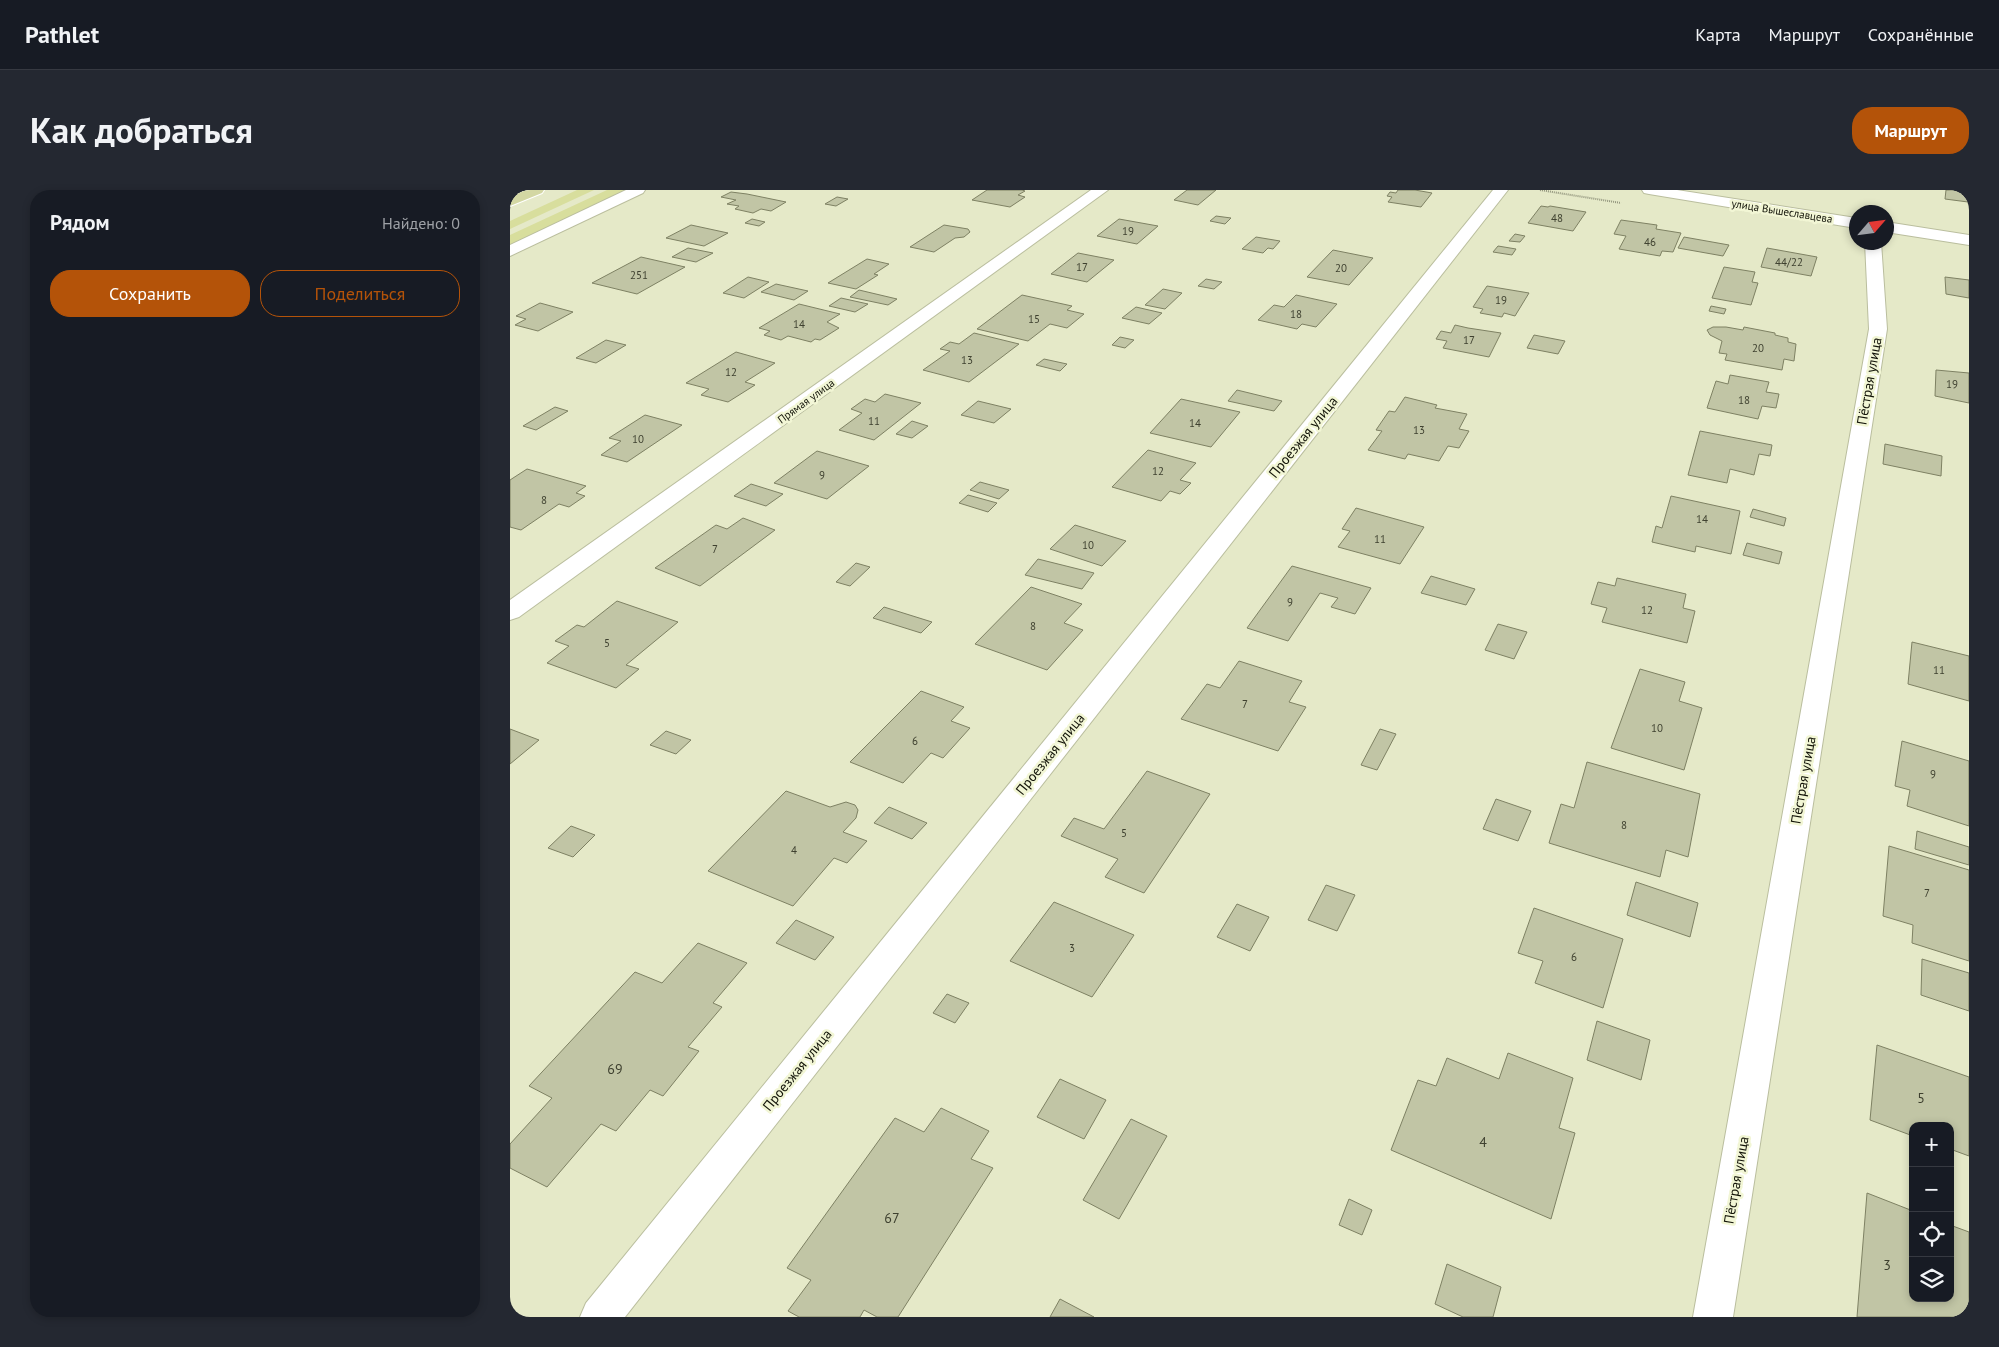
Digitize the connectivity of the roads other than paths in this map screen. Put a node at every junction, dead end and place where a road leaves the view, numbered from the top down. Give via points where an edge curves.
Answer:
1 (515, 190) edge
2 (537, 190) edge
3 (638, 190) edge
4 (1101, 190) edge
5 (1501, 190) edge
6 (1649, 190) edge
7 (510, 192) edge
8 (510, 202) edge
9 (1849, 222) edge
10 (1894, 228) edge
11 (1969, 240) edge
12 (1873, 250) edge
13 (510, 251) edge
14 (510, 612) edge
15 (600, 1317) edge
16 (1713, 1317) edge

1 - 7 main road
2 - 8 main road
3 - 13 street
4 - 14 street, Прямая улица
5 - 15 street, Проезжая улица
6 - 9 street, улица Вышеславцева
10 - 11 street
12 - 16 street, Пёстрая улица via 1878,329

